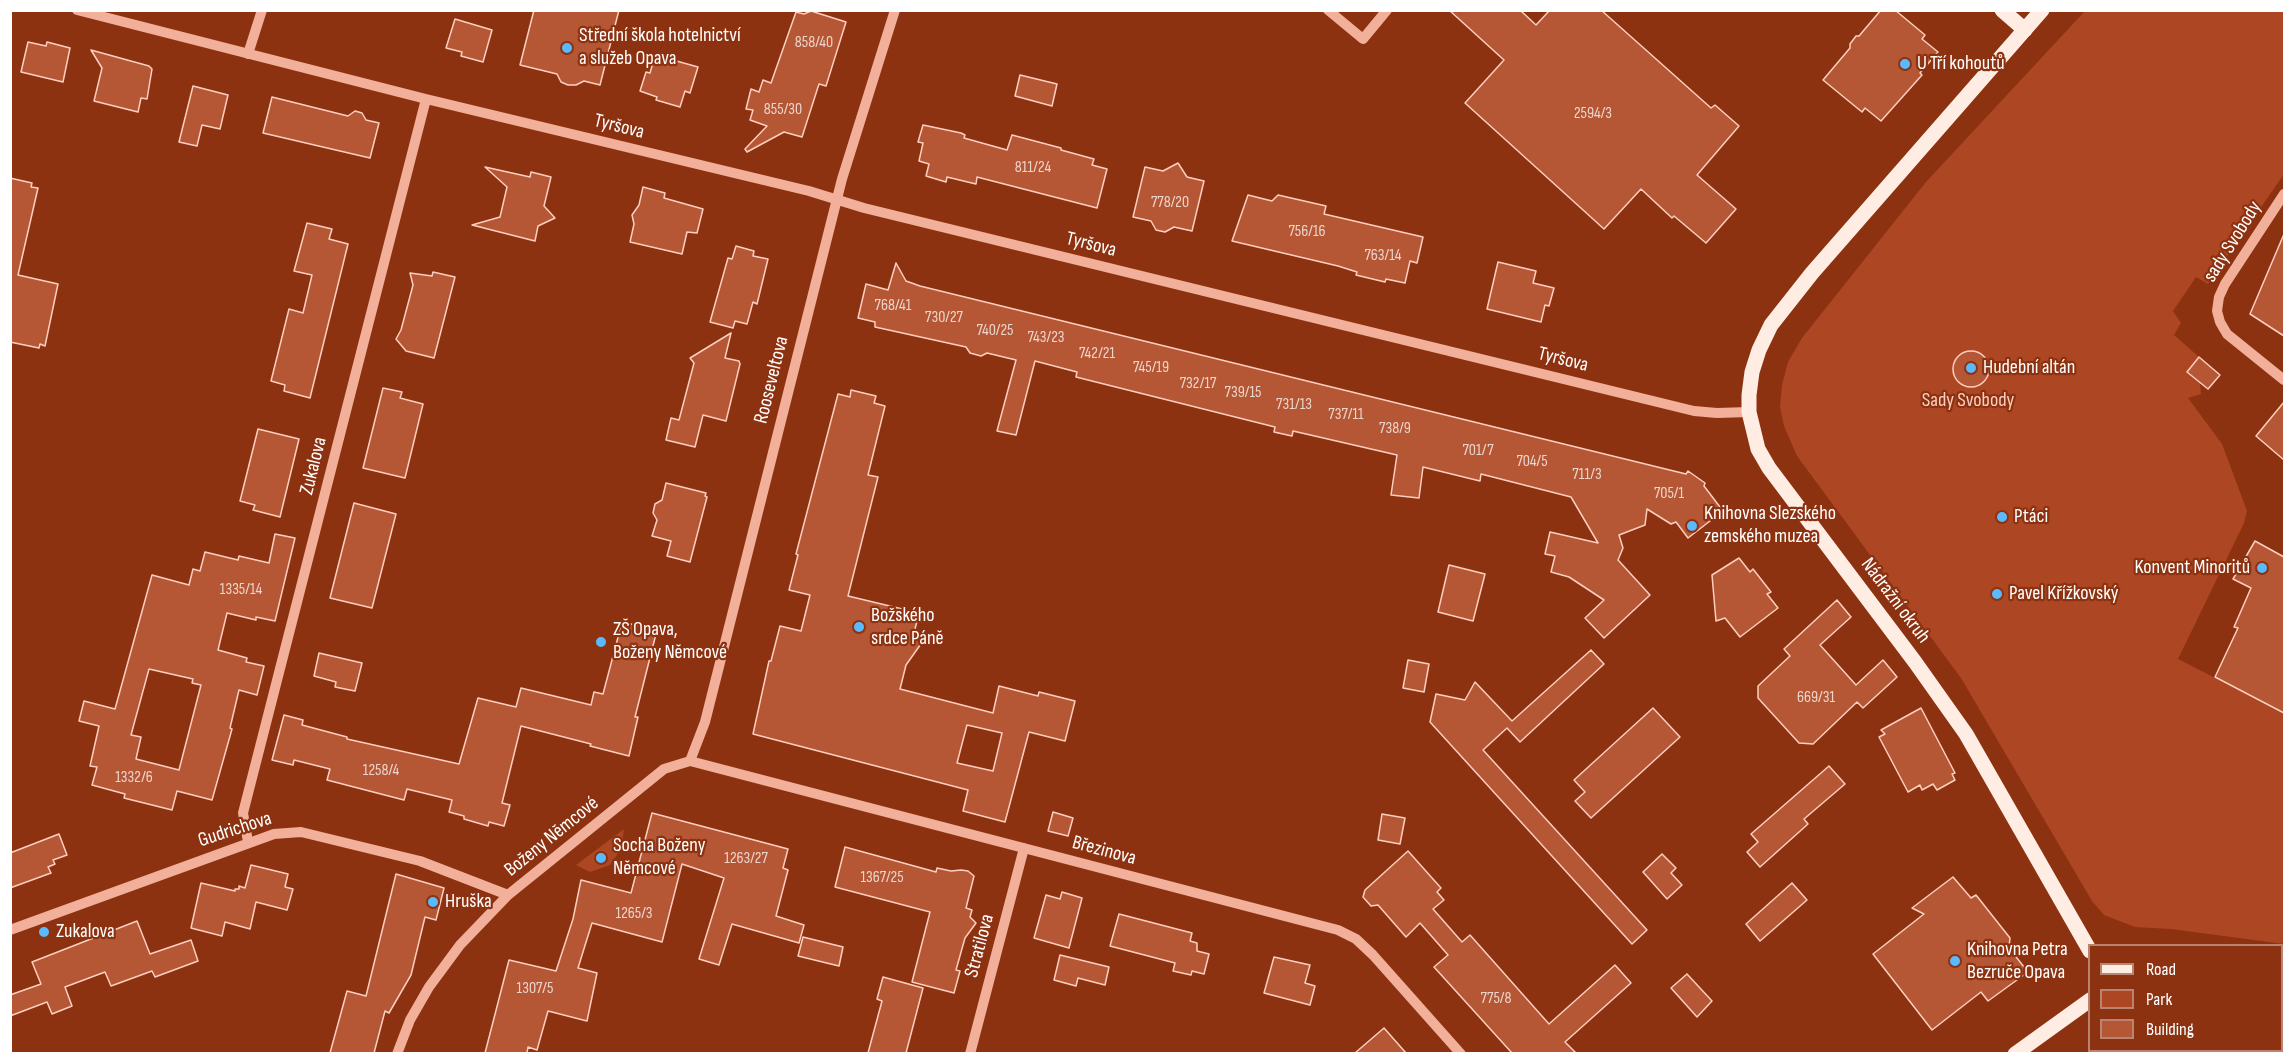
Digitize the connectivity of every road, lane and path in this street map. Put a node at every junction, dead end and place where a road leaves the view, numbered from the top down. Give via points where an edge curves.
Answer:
1 (77, 10) edge
2 (262, 10) edge
3 (896, 10) edge
4 (1328, 10) edge
5 (1387, 10) edge
6 (2002, 10) edge
7 (2042, 10) edge
8 (2025, 30) junction
9 (248, 54) junction
10 (426, 99) junction
11 (2284, 194) edge
12 (837, 198) junction
13 (2284, 380) edge
14 (1749, 412) junction
15 (690, 761) junction
16 (249, 842) junction
17 (1024, 848) junction
18 (508, 895) junction
19 (10, 930) edge
20 (2088, 948) edge
21 (2088, 1001) edge
22 (397, 1053) edge
23 (970, 1053) edge
24 (1461, 1053) edge
25 (2015, 1053) edge

1 - 9 street, Tyršova
2 - 9 street
3 - 12 street, Rooseveltova
4 - 5 street via 1363,39
6 - 8 main road
7 - 8 main road, Nádražní okruh
8 - 14 main road, Nádražní okruh via 1771,325 1752,372
9 - 10 street, Tyršova
10 - 12 street, Tyršova
10 - 16 street, Zukalova via 243,813
11 - 13 street, sady Svobody via 2225,284 2217,311 2227,334
12 - 14 street, Tyršova via 864,208 1694,411
12 - 15 street, Rooseveltova via 705,722
14 - 20 main road, Nádražní okruh via 1758,449 1768,468 1966,734
15 - 17 street, Březinova
15 - 18 street, Boženy Němcové via 664,769
16 - 18 street, Gudrichova via 274,834 302,832 420,861
16 - 19 street, Gudrichova
17 - 23 street, Stratilova
17 - 24 street, Březinova via 1338,930 1356,939
18 - 22 street, Boženy Němcové via 460,945 429,987
21 - 25 main road

